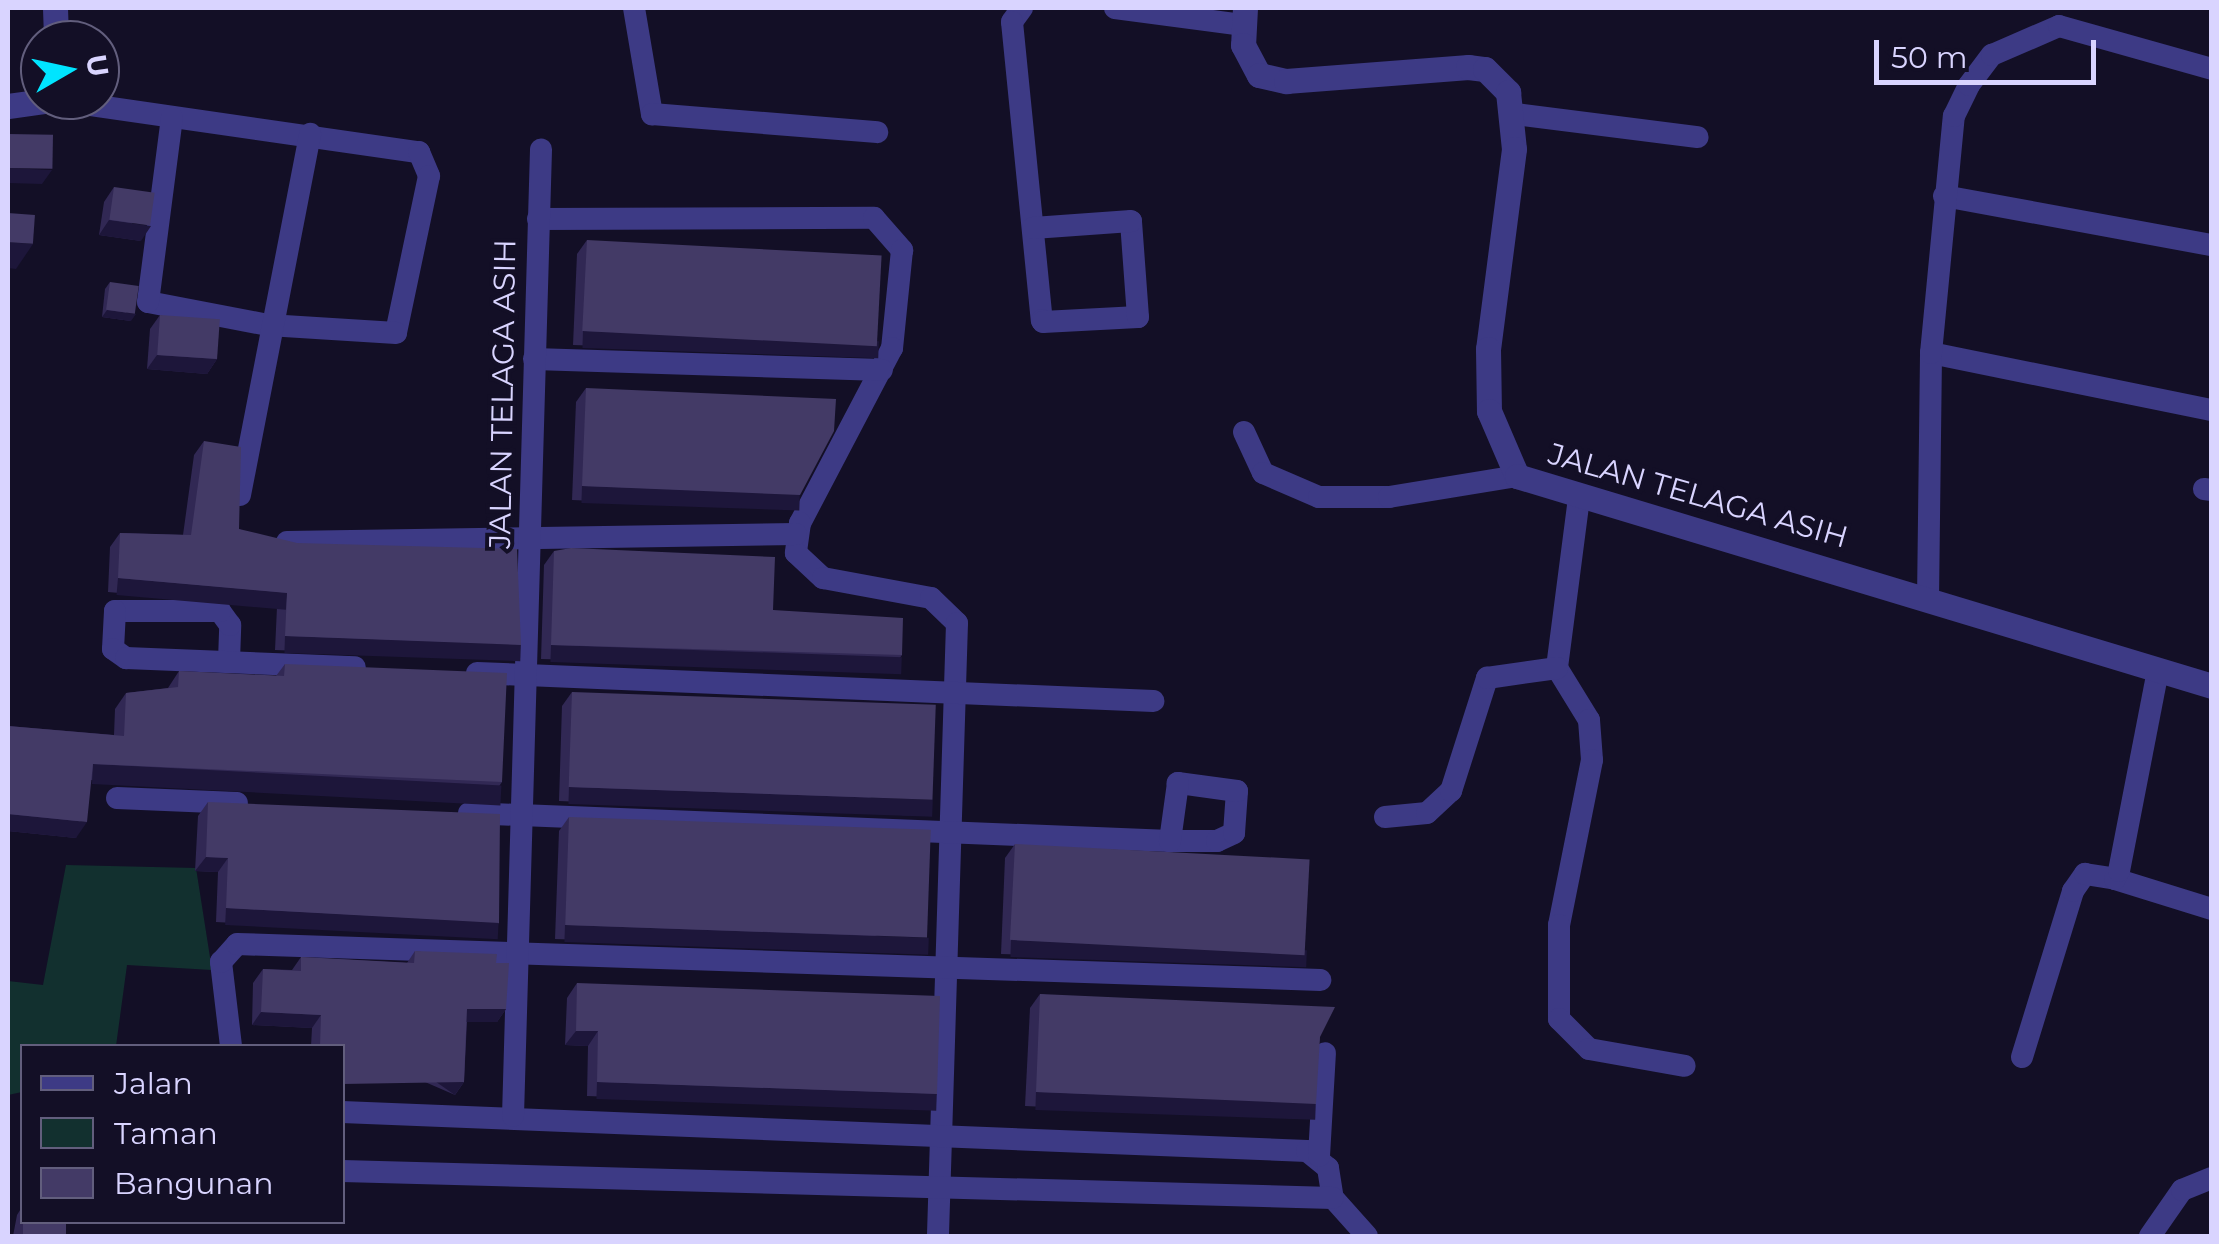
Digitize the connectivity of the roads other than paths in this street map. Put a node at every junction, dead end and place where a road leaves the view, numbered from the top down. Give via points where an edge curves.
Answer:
1 (634, 8) edge
2 (1022, 8) edge
3 (1116, 8) edge
4 (1244, 16) edge
5 (2060, 17) edge
6 (2212, 70) edge
7 (120, 110) edge
8 (1515, 114) junction
9 (172, 118) junction
10 (877, 132) dead end
11 (310, 134) junction
12 (1698, 137) dead end
13 (541, 149) dead end
14 (1944, 196) junction
15 (538, 220) junction
16 (1034, 228) junction
17 (2212, 245) edge
18 (268, 325) junction
19 (1930, 354) junction
20 (534, 359) junction
21 (882, 370) junction
22 (2212, 410) edge
23 (1244, 432) dead end
24 (1517, 476) junction
25 (240, 495) edge
26 (1579, 498) junction
27 (796, 534) junction
28 (533, 536) junction
29 (288, 542) edge
30 (1928, 600) junction
31 (229, 661) junction
32 (380, 668) edge
33 (1557, 668) junction
34 (2158, 670) junction
35 (456, 672) edge
36 (531, 675) junction
37 (2212, 686) edge
38 (958, 694) junction
39 (1153, 702) dead end
40 (117, 798) dead end
41 (271, 805) edge
42 (445, 812) edge
43 (522, 815) junction
44 (1385, 818) dead end
45 (954, 832) junction
46 (1170, 841) dead end
47 (2115, 879) junction
48 (2212, 908) edge
49 (518, 953) junction
50 (949, 962) junction
51 (1320, 980) dead end
52 (232, 1044) edge
53 (1324, 1053) edge
54 (2022, 1057) dead end
55 (1686, 1066) dead end
56 (345, 1112) edge
57 (514, 1116) junction
58 (941, 1133) junction
59 (1318, 1156) junction
60 (345, 1171) edge
61 (2212, 1178) edge
62 (940, 1181) junction
63 (1333, 1198) junction
64 (938, 1236) edge
65 (1368, 1236) edge
66 (2150, 1236) edge

1 - 10 street via 652,114
2 - 16 street via 1012,22
3 - 4 street
4 - 8 street via 1259,75 1486,70
5 - 6 street
5 - 14 street via 1992,55 1969,85 1954,116
7 - 9 street
8 - 12 street
8 - 24 street, JALAN TELAGA ASIH via 1488,350 1494,434
9 - 11 street
9 - 18 street via 148,302
11 - 18 street
11 - 18 street via 412,149 426,160 401,326 382,338
13 - 15 street
14 - 17 street
14 - 19 street
15 - 20 street, JALAN TELAGA ASIH
15 - 21 street, JALAN TELAGA ASIH via 874,218 896,236 905,269
16 - 16 street via 1044,324 1138,317 1131,222
18 - 25 street
19 - 22 street
19 - 30 street
20 - 21 street
20 - 28 street, JALAN TELAGA ASIH
21 - 27 street, JALAN TELAGA ASIH
23 - 24 street via 1262,473 1318,497 1389,497
24 - 26 street, JALAN TELAGA ASIH
26 - 30 street, JALAN TELAGA ASIH
26 - 33 street
27 - 28 street
27 - 38 street via 808,572 931,598 949,610 960,642
28 - 29 street
28 - 36 street, JALAN TELAGA ASIH
30 - 34 street, JALAN TELAGA ASIH
31 - 31 street via 230,625 220,611 116,611 118,654
31 - 32 street
33 - 44 street via 1487,678 1451,791 1427,813
33 - 55 street via 1592,736 1559,925 1559,1018 1590,1049
34 - 37 street, JALAN TELAGA ASIH
34 - 47 street
35 - 36 street
36 - 38 street
36 - 43 street, JALAN TELAGA ASIH
38 - 39 street
38 - 45 street
40 - 41 street
42 - 43 street
43 - 45 street
43 - 49 street, JALAN TELAGA ASIH
45 - 46 street
45 - 50 street
47 - 48 street
47 - 54 street via 2085,874 2073,891
49 - 50 street
49 - 52 street via 237,944 221,962
49 - 57 street, JALAN TELAGA ASIH
50 - 51 street
50 - 58 street
53 - 59 street
56 - 57 street
57 - 58 street
58 - 59 street
58 - 62 street
59 - 63 street
60 - 62 street
61 - 66 street via 2182,1190
62 - 63 street
62 - 64 street
63 - 65 street

